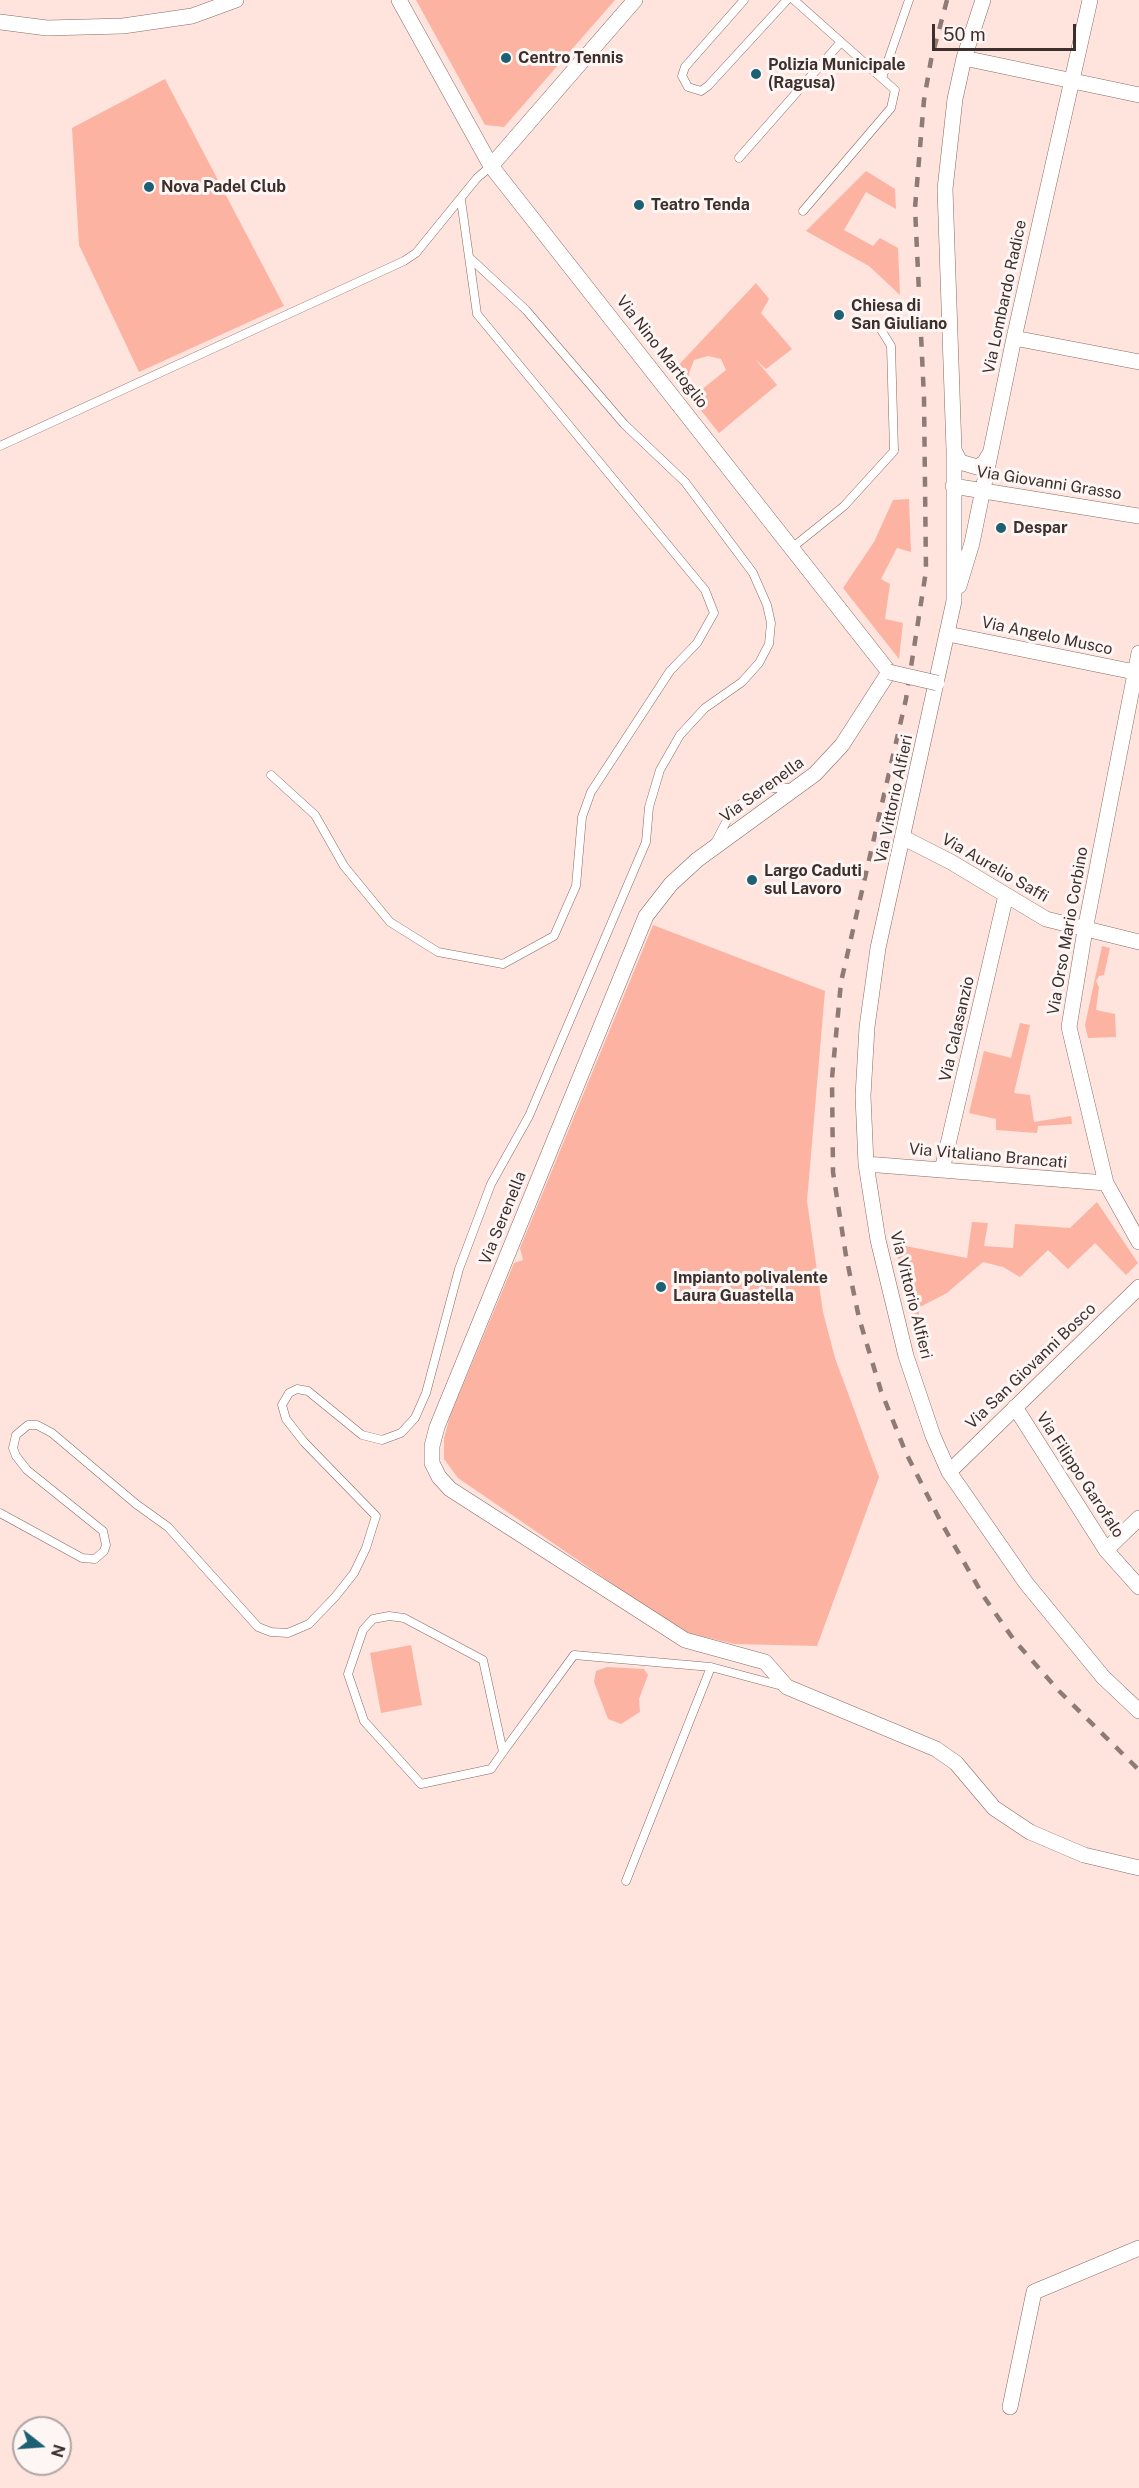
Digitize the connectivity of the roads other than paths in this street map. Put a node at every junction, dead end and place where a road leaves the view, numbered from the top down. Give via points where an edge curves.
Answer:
1 (236, 0) edge
2 (399, 0) edge
3 (635, 0) edge
4 (744, 0) edge
5 (787, 0) edge
6 (794, 0) edge
7 (909, 0) edge
8 (983, 0) edge
9 (1090, 0) edge
10 (0, 22) edge
11 (841, 42) junction
12 (964, 57) junction
13 (882, 78) junction
14 (1071, 82) junction
15 (1139, 95) edge
16 (740, 158) dead end
17 (491, 165) junction
18 (461, 200) junction
19 (803, 211) dead end
20 (471, 259) junction
21 (880, 328) dead end
22 (1014, 338) junction
23 (1139, 363) edge
24 (0, 446) edge
25 (954, 450) junction
26 (990, 452) junction
27 (953, 486) junction
28 (983, 490) junction
29 (1139, 516) edge
30 (793, 547) junction
31 (954, 601) junction
32 (948, 634) junction
33 (1139, 653) edge
34 (888, 672) junction
35 (1137, 673) edge
36 (937, 683) junction
37 (271, 775) dead end
38 (904, 838) junction
39 (1006, 895) junction
40 (1084, 930) junction
41 (1138, 937) edge
42 (866, 1164) junction
43 (942, 1170) junction
44 (1106, 1184) junction
45 (1139, 1242) edge
46 (1139, 1287) edge
47 (1015, 1407) junction
48 (949, 1472) junction
49 (0, 1513) edge
50 (1139, 1518) edge
51 (1106, 1550) junction
52 (1139, 1587) edge
53 (711, 1666) junction
54 (787, 1687) junction
55 (1139, 1711) edge
56 (503, 1752) junction
57 (1139, 1868) edge
58 (626, 1881) dead end
59 (1139, 2248) edge
60 (1011, 2407) dead end

1 - 10 street via 192,16 123,26 47,28
2 - 17 street, Via Nino Martoglio
3 - 17 street
4 - 5 lane via 685,67 682,76 688,87 701,91 708,86
6 - 11 lane
7 - 13 lane
8 - 12 street, Via Vittorio Alfieri
9 - 14 street, Via Lombardo Radice
11 - 13 lane
11 - 16 lane
12 - 14 street
12 - 25 street, Via Vittorio Alfieri via 945,189
13 - 19 lane via 895,90 891,108
14 - 15 street
14 - 22 street, Via Lombardo Radice
17 - 18 lane
17 - 30 street, Via Nino Martoglio
18 - 20 lane
18 - 24 lane via 416,253 404,261
20 - 37 lane via 477,314 705,590 714,613 698,643 670,670 591,792 582,817 576,886 554,936 503,964 438,952 390,922 344,866 315,815
20 - 49 lane via 526,310 624,424 685,482 753,573 767,605 771,623 769,644 742,682 705,708 680,735 660,770 649,807 646,842 529,1116 491,1184 459,1269 426,1393 415,1418 401,1433 382,1440 362,1435 308,1391 297,1389 289,1393 282,1405 286,1419 304,1442 376,1516 354,1573 335,1597 309,1624 288,1633 258,1627 168,1527 37,1425 28,1425 16,1435 16,1456 27,1470 103,1531 104,1551 95,1559 82,1558
21 - 30 lane via 891,346 894,450 844,506
22 - 23 street
22 - 26 street, Via Lombardo Radice
25 - 26 street via 960,462 977,467
25 - 27 street, Via Vittorio Alfieri
26 - 28 street, Via Lombardo Radice
27 - 28 street, Via Giovanni Grasso
27 - 31 street, Via Vittorio Alfieri
28 - 29 street, Via Giovanni Grasso
28 - 31 street, Via Lombardo Radice
30 - 34 street, Via Nino Martoglio
31 - 32 street, Via Vittorio Alfieri
32 - 35 street, Via Angelo Musco
32 - 36 street, Via Vittorio Alfieri
33 - 35 street, Via Orso Mario Corbino
34 - 36 street, bridge
34 - 54 street, Via Serenella via 842,745 815,774 670,884 646,916 432,1446 432,1463 450,1489 685,1640 765,1662
35 - 40 street, Via Orso Mario Corbino
36 - 38 street, Via Vittorio Alfieri
38 - 39 street, Via Aurelio Saffi
38 - 42 street, Via Vittorio Alfieri via 878,948 867,1027 863,1095
39 - 40 street, Via Aurelio Saffi via 1046,919
39 - 43 street, Via Calasanzio
40 - 41 street, Via Aurelio Saffi
40 - 44 street, Via Orso Mario Corbino via 1069,1027
42 - 43 street, Via Vitaliano Brancati
42 - 48 street, Via Vittorio Alfieri via 878,1240 906,1356
43 - 44 street, Via Vitaliano Brancati
44 - 45 street, Via Orso Mario Corbino
46 - 47 street, Via San Giovanni Bosco
47 - 48 street, Via San Giovanni Bosco
47 - 51 street, Via Filippo Garofalo
48 - 55 street, Via Vittorio Alfieri via 1026,1582 1103,1677
50 - 51 street
51 - 52 street, Via Filippo Garofalo
53 - 54 lane
53 - 56 lane via 574,1654
53 - 58 lane
54 - 57 street via 936,1749 956,1763 994,1808 1030,1832 1084,1855
56 - 56 lane via 490,1769 428,1784 417,1782 364,1721 348,1674 363,1630 373,1619 404,1618 483,1660
59 - 60 street via 1034,2292

